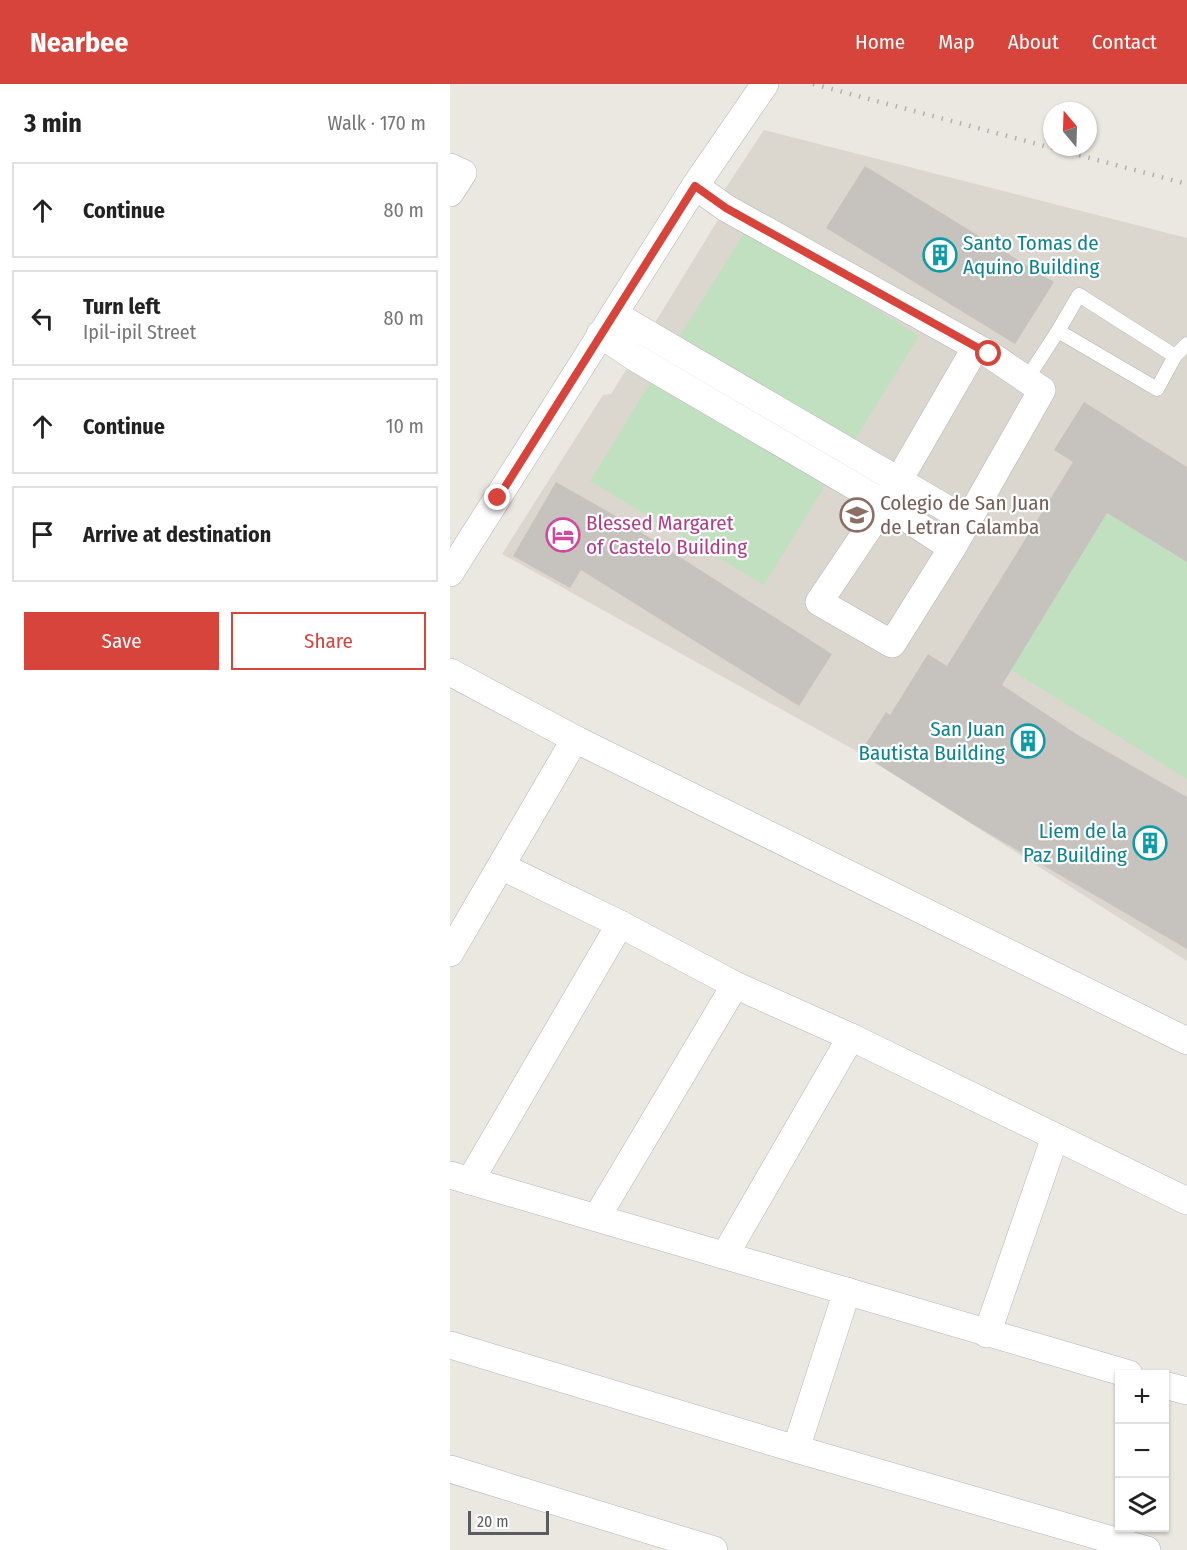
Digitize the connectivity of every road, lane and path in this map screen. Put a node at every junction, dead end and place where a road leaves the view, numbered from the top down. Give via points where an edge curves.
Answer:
1 (765, 84) edge
2 (450, 166) edge
3 (695, 186) junction
4 (450, 193) edge
5 (607, 324) junction
6 (1058, 331) junction
7 (1187, 344) edge
8 (976, 347) junction
9 (1175, 356) junction
10 (1026, 380) junction
11 (892, 493) junction
12 (966, 520) junction
13 (952, 548) junction
14 (450, 573) edge
15 (450, 672) edge
16 (575, 739) junction
17 (501, 866) junction
18 (620, 924) junction
19 (450, 953) edge
20 (735, 985) junction
21 (851, 1038) junction
22 (1187, 1041) edge
23 (1055, 1137) junction
24 (460, 1178) edge
25 (1187, 1202) edge
26 (597, 1217) junction
27 (725, 1255) junction
28 (847, 1291) junction
29 (987, 1334) junction
30 (450, 1345) edge
31 (1115, 1370) edge
32 (1169, 1386) edge
33 (1187, 1391) edge
34 (796, 1449) junction
35 (450, 1469) edge
36 (714, 1550) edge
37 (1147, 1550) edge

1 - 3 street
2 - 4 street via 463,173
3 - 5 street
3 - 8 street via 726,208
5 - 11 street
5 - 14 street
6 - 9 lane via 1156,389
6 - 9 lane via 1079,295
6 - 10 lane
7 - 9 lane
8 - 10 street
8 - 11 street
10 - 12 street via 1042,390
11 - 12 street
11 - 13 street
11 - 13 street via 819,602 892,644
12 - 13 street
15 - 16 street
16 - 17 street
16 - 22 street
17 - 18 street
17 - 19 street
18 - 20 street
18 - 24 street
20 - 21 street
20 - 26 street
21 - 23 street
21 - 27 street
23 - 25 street
23 - 29 street
24 - 26 street
26 - 27 street
27 - 28 street
28 - 29 street
28 - 34 street
29 - 31 street
30 - 34 street
32 - 33 street
34 - 37 street
35 - 36 street

